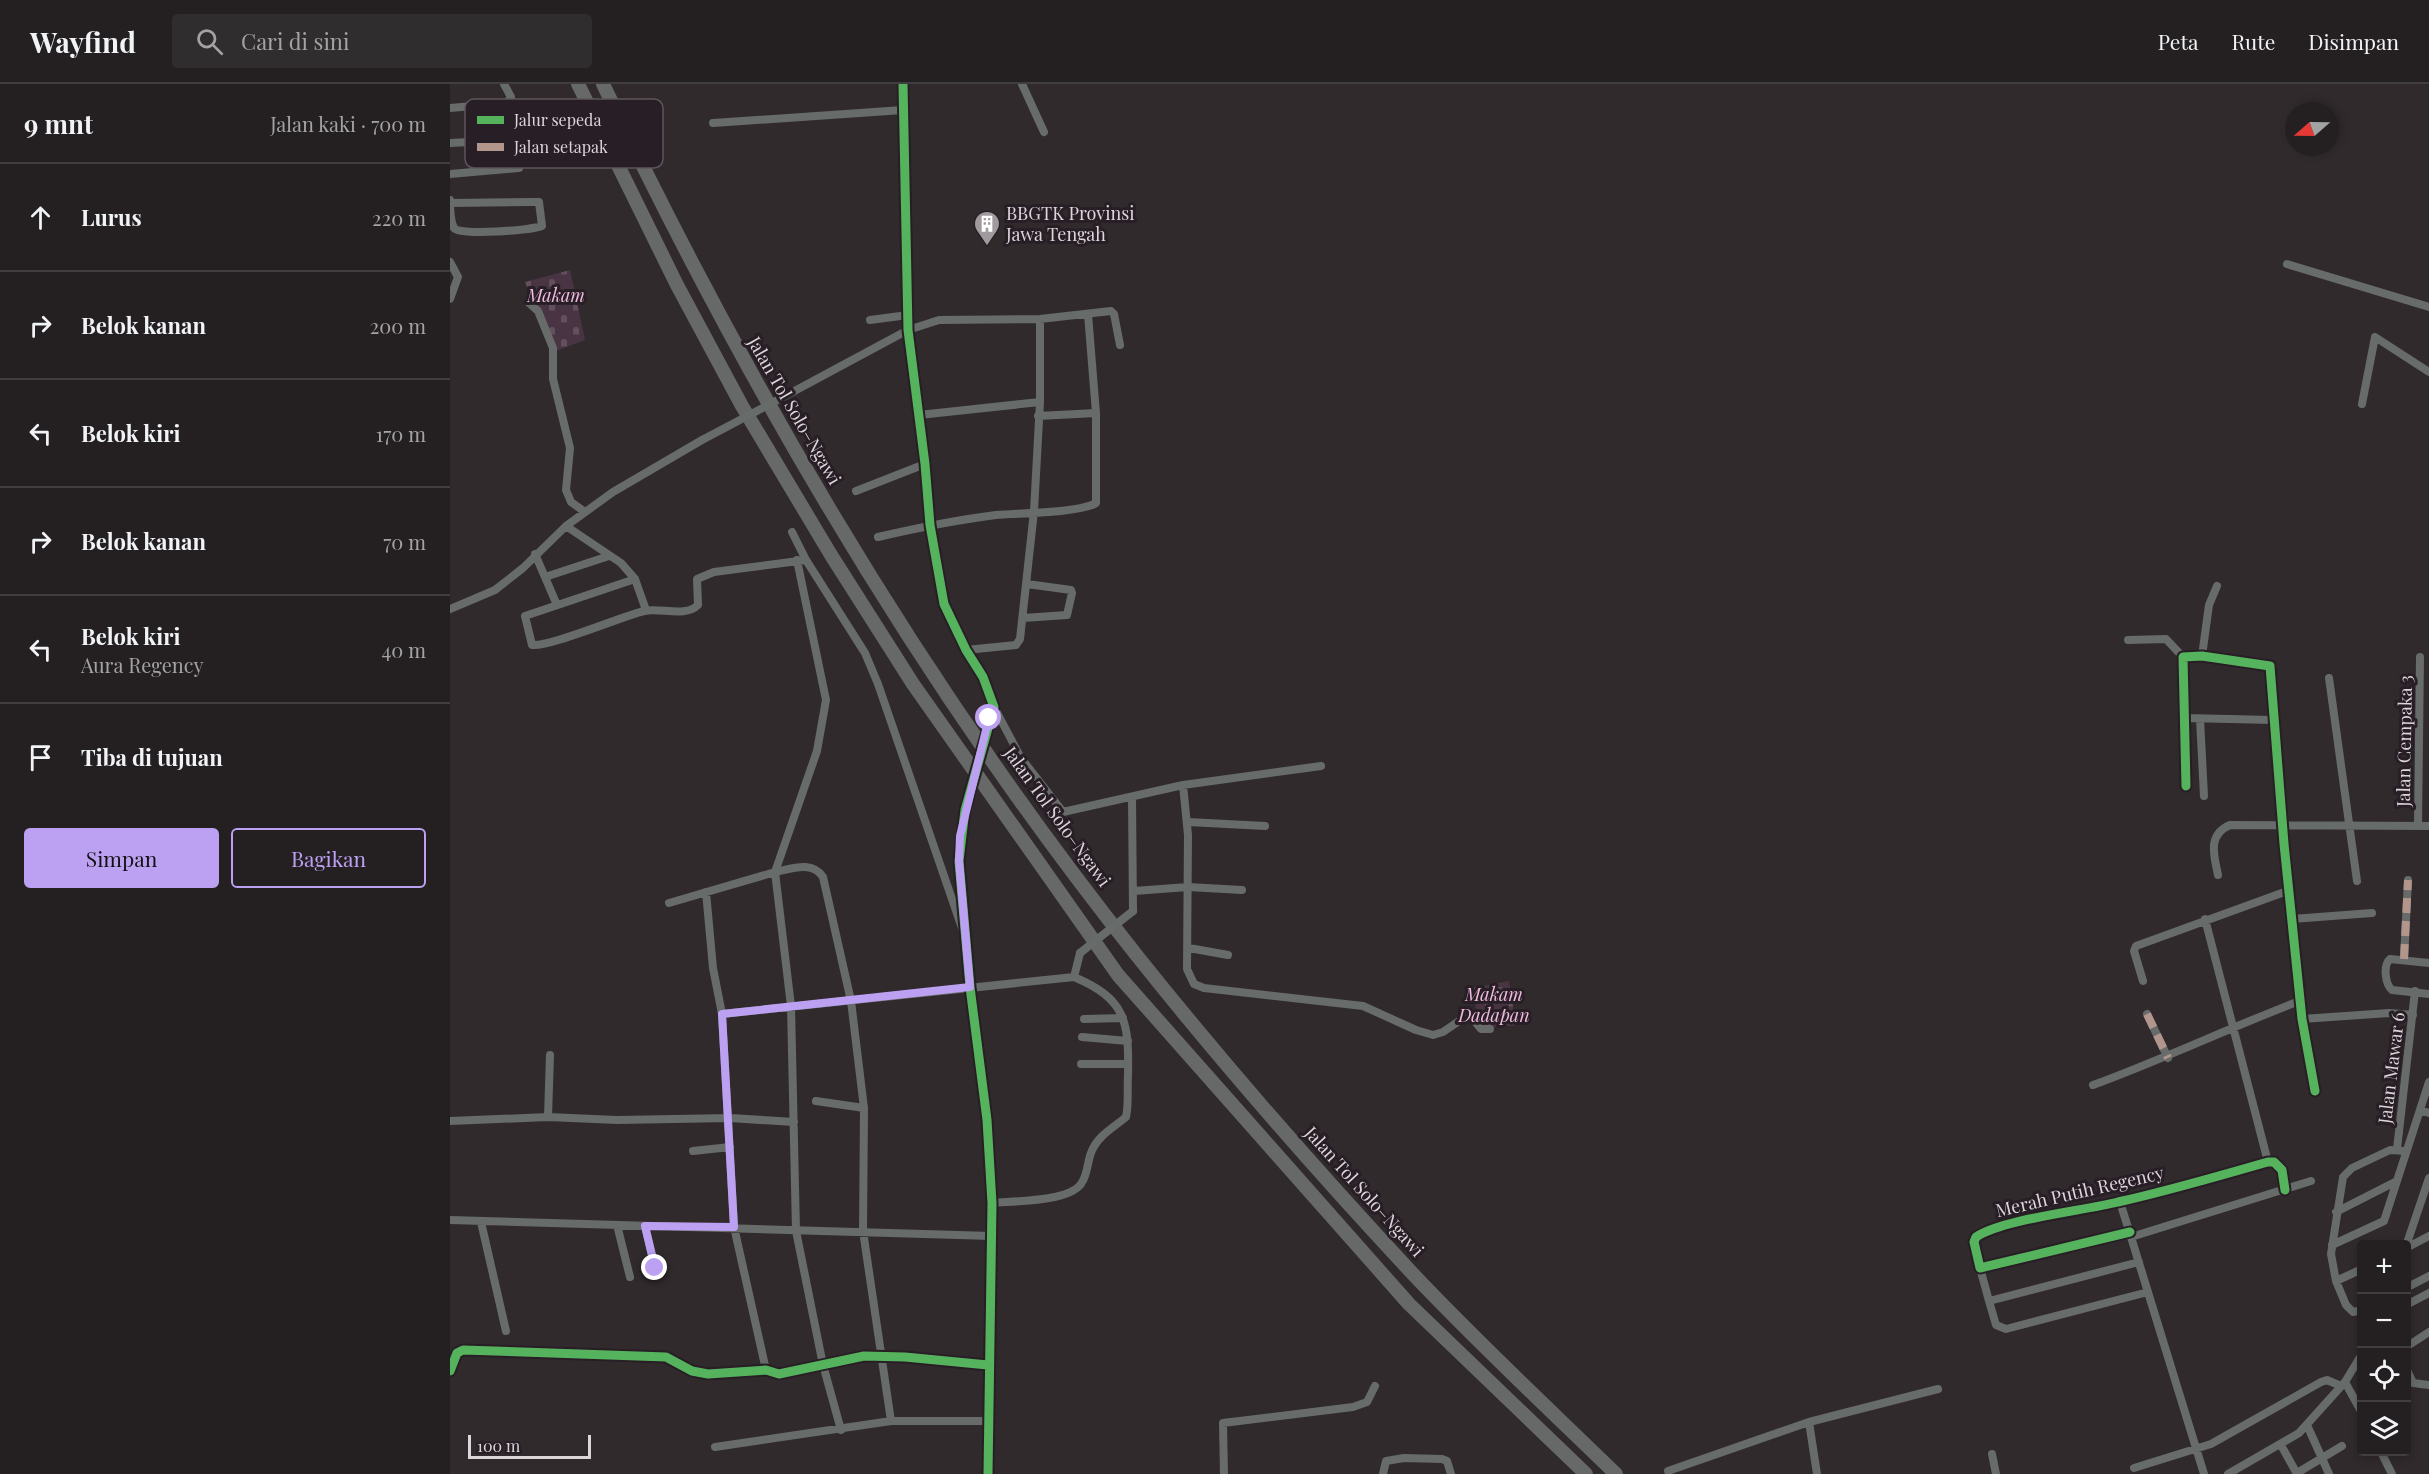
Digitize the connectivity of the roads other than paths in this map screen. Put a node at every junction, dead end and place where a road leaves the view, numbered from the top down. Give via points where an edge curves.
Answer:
1 (504, 84) edge
2 (578, 84) edge
3 (603, 84) edge
4 (903, 84) edge
5 (1022, 84) edge
6 (510, 99) edge
7 (585, 99) edge
8 (610, 99) edge
9 (465, 107) edge
10 (450, 108) edge
11 (903, 110) junction
12 (713, 123) dead end
13 (1044, 132) dead end
14 (465, 142) edge
15 (450, 143) edge
16 (519, 168) dead end
17 (619, 168) edge
18 (643, 168) edge
19 (450, 174) edge
20 (450, 202) edge
21 (450, 262) edge
22 (2287, 264) dead end
23 (450, 299) edge
24 (528, 302) dead end
25 (2429, 307) edge
26 (1088, 314) junction
27 (908, 315) junction
28 (1040, 319) junction
29 (870, 320) dead end
30 (908, 330) junction
31 (1120, 345) dead end
32 (2429, 372) edge
33 (1040, 402) junction
34 (2362, 404) dead end
35 (1096, 413) junction
36 (919, 415) junction
37 (1038, 416) junction
38 (925, 464) junction
39 (856, 491) dead end
40 (1034, 511) junction
41 (585, 512) junction
42 (930, 525) junction
43 (566, 526) junction
44 (792, 532) dead end
45 (878, 537) dead end
46 (535, 554) junction
47 (609, 556) junction
48 (802, 560) junction
49 (545, 578) junction
50 (635, 579) junction
51 (1027, 584) junction
52 (2217, 586) dead end
53 (557, 605) junction
54 (450, 609) edge
55 (646, 610) junction
56 (1023, 618) junction
57 (2128, 640) dead end
58 (966, 650) junction
59 (2202, 656) junction
60 (2183, 657) junction
61 (2420, 657) dead end
62 (2330, 678) dead end
63 (2420, 694) junction
64 (2429, 700) edge
65 (994, 707) junction
66 (2185, 718) junction
67 (2200, 718) junction
68 (2273, 720) junction
69 (1321, 766) dead end
70 (1183, 785) junction
71 (2420, 785) junction
72 (2429, 785) edge
73 (2186, 786) dead end
74 (2204, 796) dead end
75 (1132, 799) junction
76 (1188, 822) junction
77 (2282, 825) junction
78 (1265, 826) dead end
79 (2418, 826) junction
80 (2429, 826) edge
81 (2349, 827) junction
82 (775, 872) junction
83 (2218, 875) dead end
84 (2408, 880) dead end
85 (2357, 881) dead end
86 (1188, 887) junction
87 (1242, 890) dead end
88 (2290, 890) junction
89 (1134, 891) junction
90 (706, 892) junction
91 (669, 903) dead end
92 (2372, 913) dead end
93 (2205, 919) junction
94 (2292, 919) junction
95 (967, 941) junction
96 (1189, 948) junction
97 (1228, 955) dead end
98 (2404, 959) junction
99 (2429, 963) edge
100 (1074, 977) junction
101 (2143, 981) dead end
102 (970, 987) junction
103 (2415, 991) junction
104 (2429, 994) edge
105 (2302, 1000) junction
106 (851, 1001) junction
107 (791, 1006) junction
108 (722, 1014) junction
109 (2147, 1014) dead end
110 (2413, 1015) junction
111 (1123, 1018) junction
112 (1084, 1019) dead end
113 (2302, 1019) junction
114 (2231, 1027) junction
115 (1490, 1029) dead end
116 (1082, 1037) dead end
117 (1128, 1041) junction
118 (550, 1055) dead end
119 (2168, 1058) junction
120 (1082, 1064) dead end
121 (1128, 1064) junction
122 (2429, 1082) edge
123 (2093, 1085) dead end
124 (2315, 1091) dead end
125 (816, 1101) dead end
126 (864, 1107) junction
127 (2420, 1110) junction
128 (2429, 1113) edge
129 (548, 1116) junction
130 (730, 1118) junction
131 (450, 1121) edge
132 (794, 1122) junction
133 (730, 1147) junction
134 (2402, 1150) junction
135 (693, 1151) dead end
136 (2268, 1162) junction
137 (2429, 1178) edge
138 (2311, 1181) dead end
139 (2395, 1182) junction
140 (2285, 1190) junction
141 (2120, 1202) junction
142 (992, 1203) junction
143 (2336, 1212) junction
144 (450, 1220) edge
145 (481, 1222) junction
146 (617, 1225) junction
147 (645, 1226) junction
148 (734, 1227) junction
149 (796, 1231) junction
150 (863, 1232) junction
151 (2131, 1234) junction
152 (992, 1236) junction
153 (2429, 1236) edge
154 (2408, 1240) edge
155 (2332, 1245) junction
156 (2411, 1245) edge
157 (2139, 1262) junction
158 (655, 1268) dead end
159 (1980, 1268) junction
160 (2357, 1271) edge
161 (630, 1276) dead end
162 (2429, 1276) edge
163 (2336, 1281) junction
164 (2411, 1285) edge
165 (2148, 1292) junction
166 (2429, 1293) edge
167 (1989, 1301) junction
168 (2411, 1302) edge
169 (2357, 1310) edge
170 (506, 1331) dead end
171 (2429, 1332) edge
172 (2411, 1344) edge
173 (883, 1356) junction
174 (2357, 1361) edge
175 (823, 1365) junction
176 (988, 1365) junction
177 (765, 1370) junction
178 (450, 1371) edge
179 (2411, 1379) edge
180 (2343, 1384) junction
181 (2429, 1385) edge
182 (1374, 1386) dead end
183 (1938, 1389) dead end
184 (2357, 1407) edge
185 (891, 1421) junction
186 (988, 1421) junction
187 (1809, 1422) junction
188 (2307, 1425) junction
189 (841, 1430) junction
190 (2281, 1445) junction
191 (2342, 1446) dead end
192 (715, 1447) dead end
193 (2196, 1449) junction
194 (1992, 1454) dead end
195 (2383, 1456) edge
196 (2323, 1459) junction
197 (2134, 1468) dead end
198 (1668, 1471) dead end
199 (988, 1474) edge
200 (1224, 1474) edge
201 (1383, 1474) edge
202 (1451, 1474) edge
203 (1586, 1474) edge
204 (1616, 1474) edge
205 (1817, 1474) edge
206 (1996, 1474) edge
207 (2204, 1474) edge
208 (2228, 1474) edge
209 (2297, 1474) edge
210 (2329, 1474) edge
211 (2392, 1474) edge

1 - 6 street
2 - 7 highway
3 - 8 highway, Jalan Tol Solo–Ngawi
4 - 11 street
5 - 13 street
9 - 10 street
11 - 12 street
11 - 27 street
14 - 15 street
16 - 19 street
17 - 203 highway via 742,406 831,555 920,693 1118,975 1403,1298
18 - 204 highway, Jalan Tol Solo–Ngawi via 763,398 933,672 1041,827 1136,954 1257,1100 1414,1275
20 - 20 street via 453,227 463,232 540,228 543,223 540,202
21 - 23 street via 458,277
22 - 25 street
24 - 41 street via 538,311 553,348 553,379 570,448 566,490 571,502
26 - 28 street
26 - 31 street via 1111,310
26 - 35 street
27 - 29 street
27 - 30 street
28 - 30 street via 939,320
28 - 33 street
30 - 36 street
30 - 41 street, bridge via 702,441
32 - 34 street via 2375,337
33 - 36 street
33 - 37 street
35 - 37 street
35 - 40 street via 1095,503 1089,507
36 - 38 street
37 - 40 street
38 - 39 street
38 - 42 street
40 - 42 street
40 - 51 street
41 - 43 street
42 - 45 street
42 - 58 street via 944,604
43 - 46 street
43 - 47 street
44 - 48 street
46 - 49 street
46 - 54 street via 495,590
47 - 49 street
47 - 50 street
48 - 55 street via 714,572 697,579 695,608
48 - 82 street via 826,700 817,751
48 - 95 street via 865,653
49 - 53 street
50 - 53 street
50 - 55 street
51 - 56 street
51 - 56 street via 1072,593 1065,616
52 - 59 street via 2209,605
53 - 55 street via 524,617 533,646
56 - 58 street via 1016,645
57 - 60 street via 2166,639
58 - 65 street via 983,677
59 - 60 street
59 - 68 street via 2270,666
60 - 66 street
61 - 63 street, Jalan Cempaka 3
62 - 81 street
63 - 64 street
63 - 71 street, Jalan Cempaka 3
65 - 75 street via 1021,758 1064,812
65 - 95 street, bridge via 965,810 959,861
66 - 67 street
66 - 73 street
67 - 68 street
67 - 74 street
68 - 77 street
69 - 70 street
70 - 75 street
70 - 76 street
71 - 72 street
71 - 79 street, Jalan Cempaka 3
75 - 89 street
76 - 78 street
76 - 86 street
77 - 81 street
77 - 83 street via 2225,827 2212,847
77 - 88 street
79 - 80 street
79 - 81 street
81 - 85 street
82 - 90 street
82 - 106 street via 807,867 819,870
82 - 107 street
84 - 98 street
86 - 87 street
86 - 89 street
86 - 96 street
88 - 93 street
88 - 94 street
89 - 100 street, bridge via 1133,911 1080,953
90 - 91 street
90 - 108 street
92 - 94 street
93 - 101 street via 2136,946
93 - 114 street
94 - 105 street
95 - 102 street
96 - 97 street
96 - 115 street via 1187,969 1198,986 1363,1006 1433,1035 1465,1017 1472,1018 1481,1029
98 - 99 street
98 - 103 street via 2388,960 2388,987
100 - 102 street
100 - 111 street via 1098,987
102 - 106 street
102 - 142 street via 987,1120
103 - 104 street
103 - 110 street, Jalan Mawar 6
105 - 113 street
105 - 114 street
106 - 107 street
106 - 126 street
107 - 108 street
107 - 132 street
108 - 130 street
109 - 119 street
110 - 113 street
110 - 134 street, Jalan Mawar 6
111 - 112 street
111 - 117 street
113 - 124 street
114 - 119 street
114 - 136 street
116 - 117 street
117 - 121 street
118 - 129 street
119 - 123 street
120 - 121 street
121 - 142 street via 1126,1117 1100,1137 1081,1185 1039,1200
122 - 127 street
125 - 126 street
126 - 150 street
127 - 128 street
127 - 134 street
129 - 130 street via 617,1120
129 - 131 street
130 - 132 street
130 - 133 street
132 - 149 street
133 - 135 street
133 - 148 street
134 - 139 street
134 - 143 street via 2346,1172
136 - 140 street via 2282,1170
136 - 141 street, Merah Putih Regency
137 - 154 street
138 - 140 street
139 - 143 street
139 - 155 street via 2382,1223
140 - 151 street
141 - 151 street, Merah Putih Regency
141 - 159 street, Merah Putih Regency via 1982,1233 1974,1242
142 - 152 street
143 - 155 street
144 - 145 street
145 - 146 street via 540,1220
145 - 170 street
146 - 147 street
146 - 161 street
147 - 148 street
147 - 158 street
148 - 149 street
148 - 177 street
149 - 150 street
149 - 175 street
150 - 152 street
150 - 173 street
151 - 157 street, Merah Putih Regency
151 - 159 street
152 - 176 street
153 - 156 street
155 - 163 street
157 - 165 street, Merah Putih Regency
157 - 167 street
159 - 167 street, Merah Putih Regency
160 - 163 street
162 - 164 street
163 - 169 street via 2350,1310
165 - 167 street, Merah Putih Regency via 2006,1329 1996,1325
165 - 193 street, Merah Putih Regency
166 - 168 street
171 - 172 street
173 - 175 street
173 - 176 street
173 - 185 street
174 - 180 street
175 - 177 street via 779,1374
175 - 189 street
176 - 186 street
177 - 178 street via 708,1374 692,1371 666,1357 463,1350 457,1353
179 - 181 street via 2413,1383
180 - 184 street
180 - 188 street
180 - 193 street via 2321,1382 2231,1434
182 - 200 street via 1367,1402 1353,1407 1223,1423
183 - 187 street
185 - 186 street
185 - 189 street
186 - 199 street
187 - 198 street
187 - 205 street
188 - 190 street
188 - 196 street
189 - 192 street
190 - 208 street
190 - 209 street
191 - 196 street
193 - 197 street
193 - 207 street, Merah Putih Regency
194 - 206 street
195 - 211 street
196 - 209 street
196 - 210 street
201 - 202 street via 1386,1461 1404,1458 1442,1459 1447,1461

